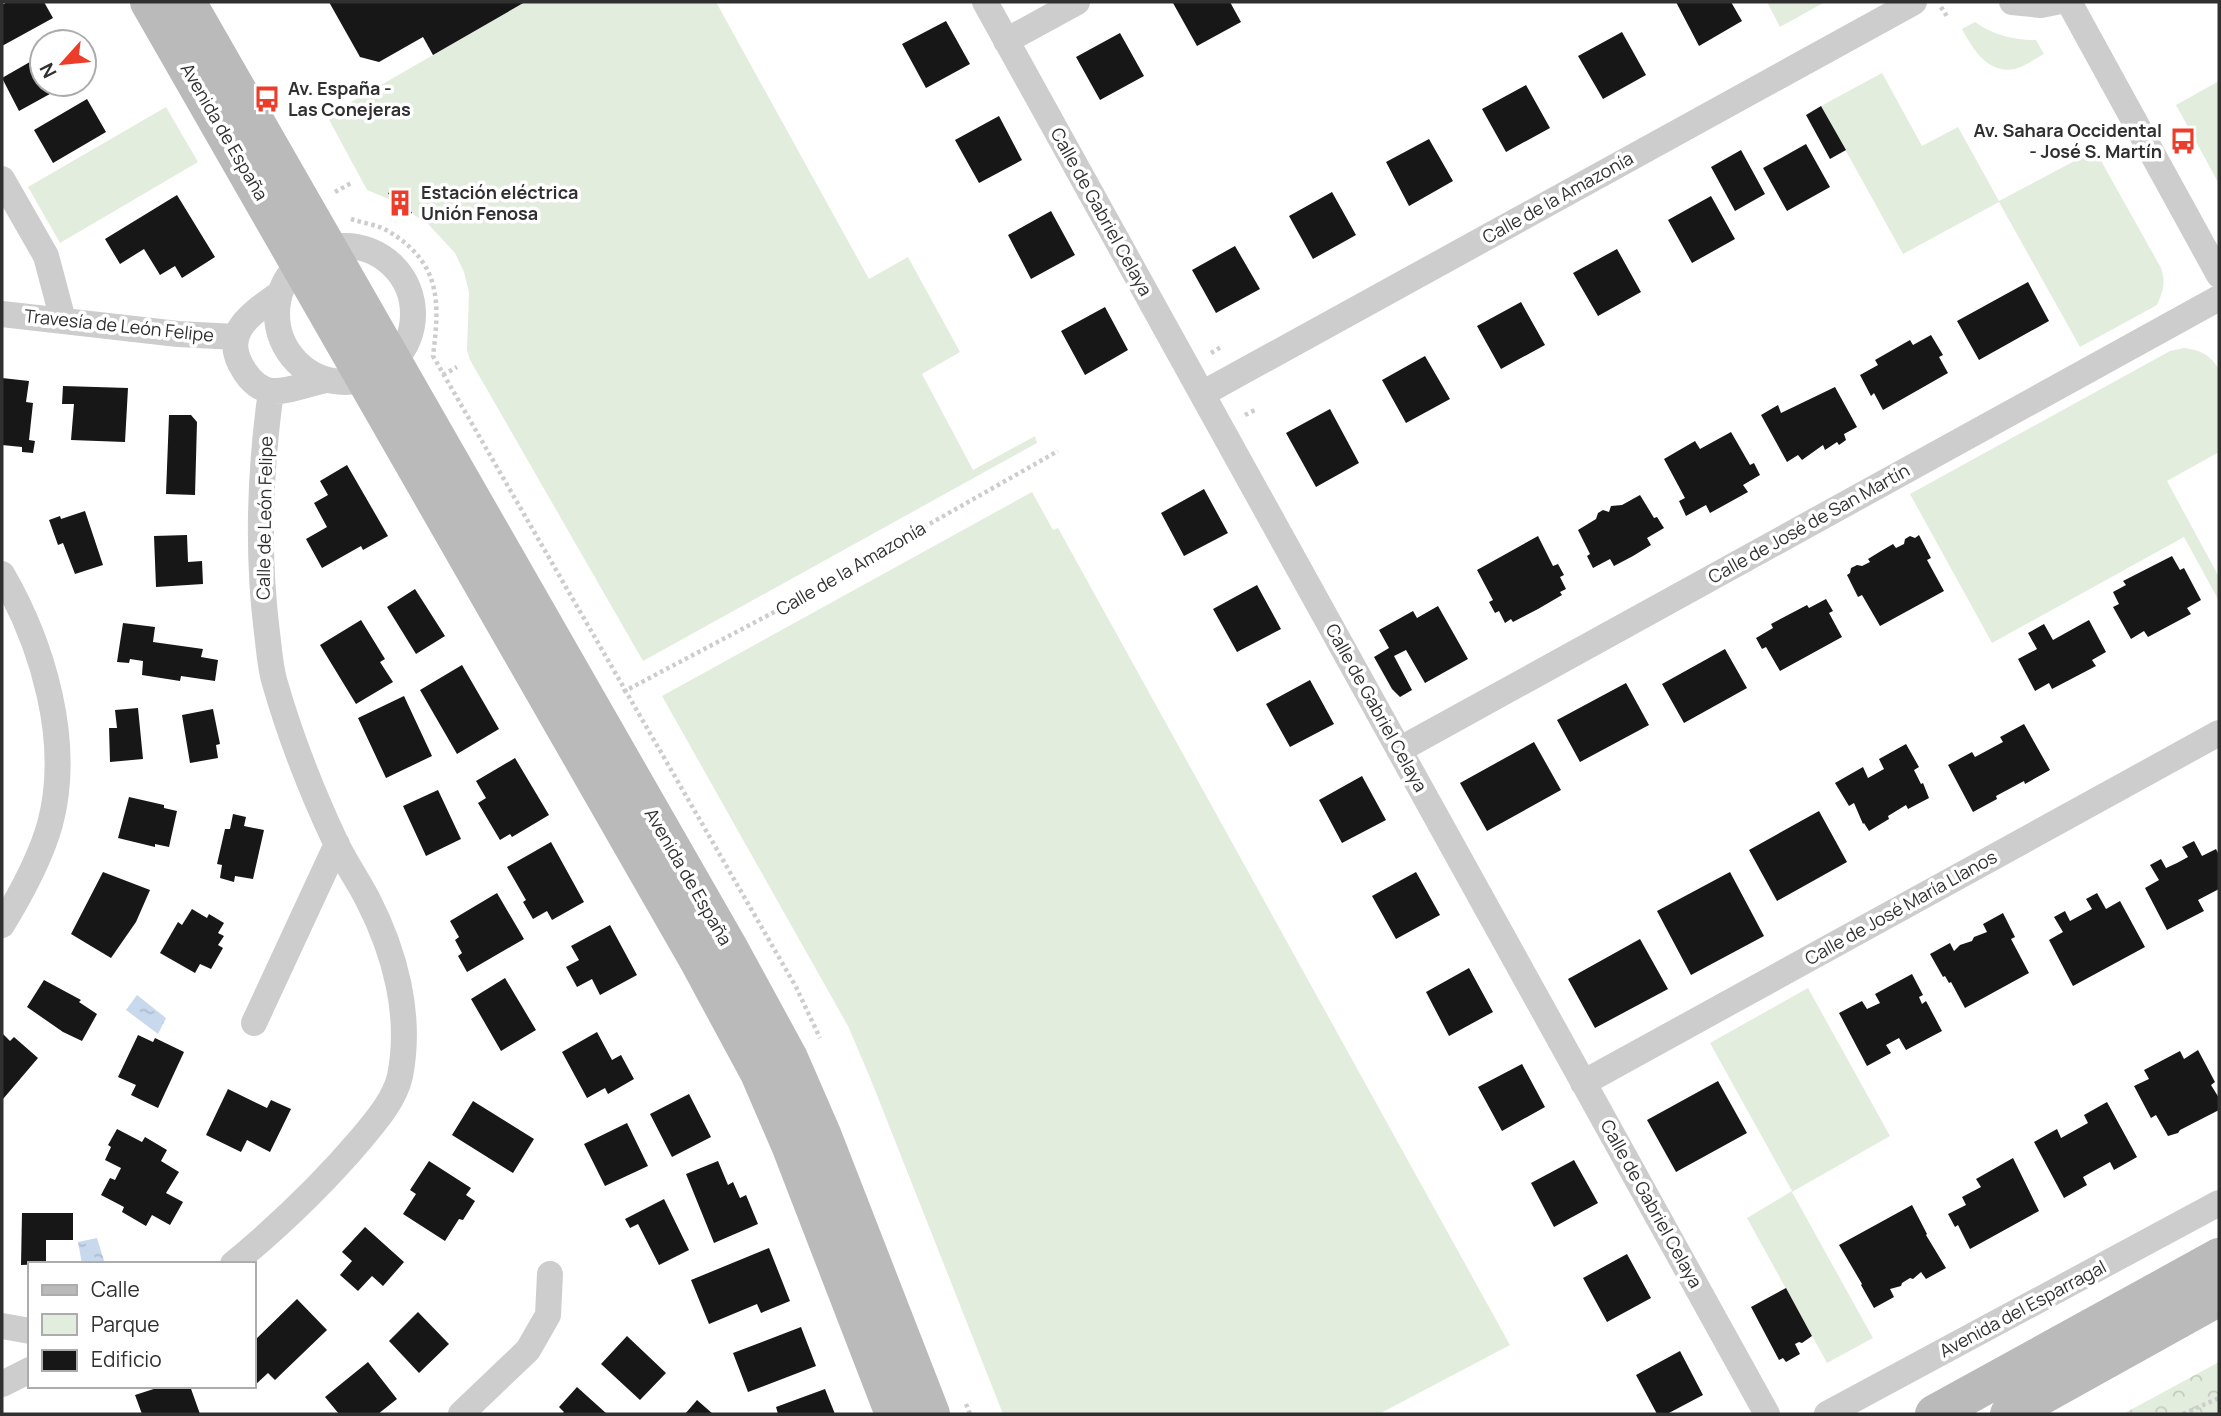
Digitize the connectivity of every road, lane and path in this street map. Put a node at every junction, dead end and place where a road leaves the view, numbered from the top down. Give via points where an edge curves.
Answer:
1 (149, 2) edge
2 (187, 2) edge
3 (985, 2) edge
4 (1077, 2) edge
5 (1914, 2) edge
6 (2012, 2) edge
7 (2056, 2) edge
8 (2069, 2) edge
9 (1006, 41) junction
10 (2, 179) edge
11 (313, 255) junction
12 (2219, 275) edge
13 (279, 294) junction
14 (2219, 298) edge
15 (2, 314) edge
16 (62, 320) junction
17 (236, 337) junction
18 (380, 372) junction
19 (325, 380) junction
20 (271, 391) junction
21 (1202, 394) junction
22 (1058, 451) dead end
23 (2, 574) edge
24 (642, 680) dead end
25 (2219, 733) edge
26 (1399, 750) junction
27 (337, 844) junction
28 (2, 925) edge
29 (254, 1023) dead end
30 (1583, 1083) junction
31 (2219, 1203) edge
32 (2219, 1258) edge
33 (235, 1262) edge
34 (550, 1273) dead end
35 (2219, 1297) edge
36 (2, 1326) edge
37 (28, 1331) edge
38 (28, 1371) edge
39 (2, 1384) edge
40 (2219, 1398) edge
41 (461, 1414) edge
42 (894, 1414) edge
43 (931, 1414) edge
44 (1767, 1414) edge
45 (1827, 1414) edge
46 (1934, 1414) edge
47 (2009, 1414) edge
48 (2183, 1414) edge

1 - 11 street, Avenida de España
2 - 11 street, Avenida de España
3 - 9 street, Calle de Gabriel Celaya
4 - 9 street
5 - 21 street, Calle de la Amazonía
6 - 7 street
8 - 12 street
9 - 21 street, Calle de Gabriel Celaya
10 - 16 street via 46,256
11 - 13 street via 287,277
11 - 18 street, Avenida de España
11 - 18 street via 348,246 372,251 396,268 409,289 414,312 410,338
13 - 17 street via 249,315
13 - 19 street via 276,316 285,346 305,370
14 - 26 street, Calle de José de San Martín
15 - 16 street, Travesía de León Felipe
16 - 17 street, Travesía de León Felipe
17 - 20 street via 235,350 246,372
18 - 19 street via 345,383
18 - 42 street, Avenida de España via 758,1073
18 - 43 street, Avenida de España via 729,948 789,1058
19 - 20 street
20 - 27 street, Calle de León Felipe via 262,502 263,600 273,676 298,755
21 - 26 street, Calle de Gabriel Celaya
22 - 24 path, Calle de la Amazonía via 778,610
23 - 28 street via 22,609 38,656 57,740 58,778 50,825 24,889
25 - 30 street, Calle de José María Llanos
26 - 30 street, Calle de Gabriel Celaya
27 - 29 street
27 - 33 street, Calle de León Felipe via 383,934 397,976 404,1027 399,1078 376,1121 333,1173
30 - 44 street, Calle de Gabriel Celaya
31 - 45 street, Avenida del Esparragal
32 - 46 street
34 - 41 street via 548,1315 528,1350
35 - 47 street
36 - 37 street
38 - 39 street
40 - 48 path

